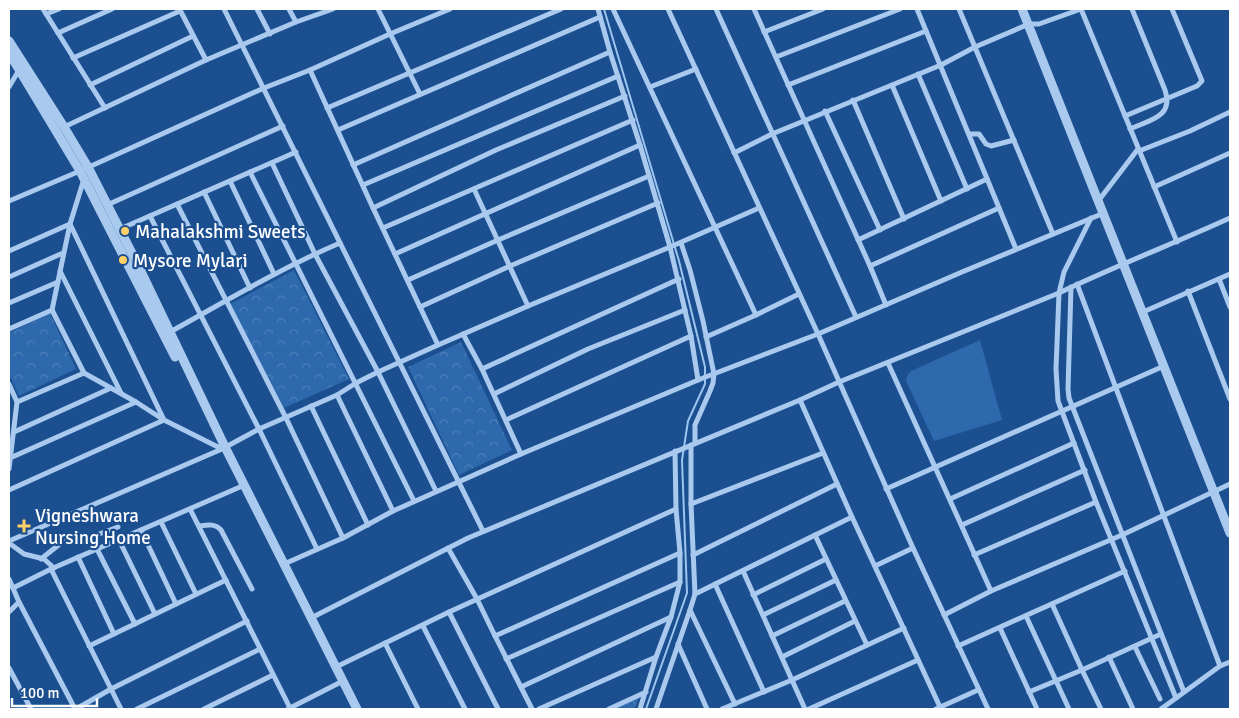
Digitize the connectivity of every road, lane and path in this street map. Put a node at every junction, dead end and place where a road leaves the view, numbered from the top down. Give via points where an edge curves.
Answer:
1 (43, 9) edge
2 (58, 9) edge
3 (112, 9) edge
4 (224, 9) edge
5 (257, 9) edge
6 (289, 9) edge
7 (333, 9) edge
8 (378, 9) edge
9 (450, 9) edge
10 (561, 9) edge
11 (598, 9) edge
12 (613, 9) edge
13 (668, 9) edge
14 (716, 9) edge
15 (754, 9) edge
16 (823, 9) edge
17 (900, 9) edge
18 (917, 9) edge
19 (959, 9) edge
20 (1022, 9) edge
21 (1081, 9) edge
22 (1132, 9) edge
23 (1172, 9) edge
24 (180, 10) edge
25 (322, 11) edge
26 (46, 14) junction
27 (600, 17) junction
28 (296, 22) junction
29 (1029, 24) junction
30 (926, 31) junction
31 (764, 32) junction
32 (58, 33) junction
33 (270, 34) junction
34 (390, 34) junction
35 (193, 36) junction
36 (9, 41) edge
37 (243, 45) junction
38 (975, 47) junction
39 (610, 52) junction
40 (9, 53) edge
41 (74, 58) junction
42 (776, 58) junction
43 (206, 60) junction
44 (941, 65) junction
45 (19, 69) junction
46 (696, 69) junction
47 (310, 70) junction
48 (410, 73) junction
49 (918, 74) junction
50 (618, 76) junction
51 (892, 84) junction
52 (90, 85) junction
53 (788, 85) junction
54 (9, 87) edge
55 (264, 88) junction
56 (650, 88) junction
57 (420, 94) junction
58 (625, 96) junction
59 (1167, 98) junction
60 (853, 100) junction
61 (105, 108) junction
62 (327, 108) junction
63 (825, 111) junction
64 (1230, 112) edge
65 (1125, 116) junction
66 (633, 120) junction
67 (804, 120) junction
68 (283, 126) junction
69 (64, 127) junction
70 (1130, 129) junction
71 (338, 130) junction
72 (772, 134) junction
73 (969, 134) junction
74 (1014, 140) junction
75 (640, 145) junction
76 (1139, 150) junction
77 (296, 152) junction
78 (734, 153) junction
79 (1230, 153) edge
80 (272, 163) junction
81 (353, 164) junction
82 (84, 172) junction
83 (250, 172) junction
84 (649, 176) junction
85 (987, 179) junction
86 (230, 181) junction
87 (362, 185) junction
88 (1154, 187) junction
89 (474, 189) junction
90 (966, 189) junction
91 (204, 192) junction
92 (1099, 200) junction
93 (9, 201) edge
94 (941, 201) junction
95 (658, 203) junction
96 (176, 204) junction
97 (107, 205) junction
98 (373, 208) junction
99 (759, 208) junction
100 (999, 208) junction
101 (485, 213) junction
102 (1104, 213) junction
103 (150, 216) junction
104 (1091, 218) junction
105 (1230, 218) edge
106 (904, 219) junction
107 (70, 224) junction
108 (383, 228) junction
109 (715, 228) junction
110 (120, 230) junction
111 (880, 230) junction
112 (1053, 234) junction
113 (498, 240) junction
114 (858, 240) junction
115 (1176, 242) junction
116 (340, 243) junction
117 (681, 243) junction
118 (670, 248) junction
119 (1016, 249) junction
120 (9, 251) edge
121 (63, 253) junction
122 (315, 254) junction
123 (395, 254) junction
124 (296, 264) junction
125 (1124, 264) junction
126 (510, 266) junction
127 (870, 266) junction
128 (60, 271) junction
129 (274, 274) junction
130 (1230, 274) edge
131 (9, 277) edge
132 (678, 279) junction
133 (1219, 279) junction
134 (408, 280) junction
135 (58, 282) junction
136 (1074, 286) junction
137 (250, 288) junction
138 (1188, 292) junction
139 (1059, 293) junction
140 (800, 294) junction
141 (226, 301) junction
142 (9, 303) edge
143 (886, 304) junction
144 (528, 306) junction
145 (420, 308) junction
146 (1230, 308) edge
147 (52, 310) junction
148 (685, 310) junction
149 (1142, 312) junction
150 (200, 316) junction
151 (756, 316) junction
152 (856, 317) junction
153 (9, 329) edge
154 (170, 332) junction
155 (463, 334) junction
156 (818, 334) junction
157 (691, 336) junction
158 (706, 337) junction
159 (438, 345) junction
160 (399, 363) junction
161 (888, 363) junction
162 (1164, 366) junction
163 (482, 369) junction
164 (378, 372) junction
165 (84, 373) junction
166 (712, 374) junction
167 (701, 379) junction
168 (839, 382) junction
169 (356, 383) junction
170 (9, 384) edge
171 (112, 388) junction
172 (1115, 388) junction
173 (122, 394) junction
174 (337, 394) junction
175 (494, 394) junction
176 (1230, 399) edge
177 (800, 400) junction
178 (17, 402) junction
179 (136, 402) junction
180 (311, 406) junction
181 (1072, 407) junction
182 (1061, 412) junction
183 (286, 418) junction
184 (164, 420) junction
185 (506, 420) junction
186 (259, 429) junction
187 (11, 434) edge
188 (693, 444) junction
189 (1074, 444) junction
190 (223, 448) junction
191 (675, 451) junction
192 (824, 453) junction
193 (521, 454) junction
194 (10, 458) junction
195 (936, 468) junction
196 (9, 470) edge
197 (1084, 470) junction
198 (458, 481) junction
199 (837, 484) junction
200 (1230, 484) edge
201 (240, 487) junction
202 (886, 489) junction
203 (9, 490) edge
204 (436, 491) junction
205 (1214, 492) junction
206 (950, 499) junction
207 (414, 502) junction
208 (1096, 502) junction
209 (691, 504) junction
210 (190, 509) junction
211 (676, 509) junction
212 (393, 511) junction
213 (1163, 516) junction
214 (852, 517) junction
215 (161, 522) junction
216 (368, 525) junction
217 (962, 525) junction
218 (198, 526) junction
219 (118, 527) dead end
220 (141, 530) junction
221 (483, 531) junction
222 (1230, 533) edge
223 (815, 535) junction
224 (1122, 535) junction
225 (343, 538) junction
226 (1112, 539) junction
227 (119, 540) junction
228 (9, 542) edge
229 (448, 548) junction
230 (913, 548) junction
231 (97, 549) junction
232 (317, 549) junction
233 (680, 553) junction
234 (693, 555) junction
235 (974, 555) junction
236 (78, 557) junction
237 (42, 558) junction
238 (826, 559) junction
239 (284, 564) junction
240 (875, 566) junction
241 (53, 569) junction
242 (743, 571) junction
243 (1124, 571) junction
244 (9, 579) edge
245 (226, 580) junction
246 (836, 580) junction
247 (680, 582) junction
248 (715, 584) junction
249 (13, 588) junction
250 (252, 589) dead end
251 (991, 591) junction
252 (196, 594) junction
253 (695, 594) junction
254 (754, 595) junction
255 (478, 599) junction
256 (846, 601) junction
257 (19, 602) junction
258 (176, 604) junction
259 (1052, 604) junction
260 (690, 610) junction
261 (9, 612) edge
262 (449, 612) junction
263 (155, 614) junction
264 (762, 615) junction
265 (944, 615) junction
266 (1026, 616) junction
267 (672, 617) junction
268 (311, 618) junction
269 (855, 621) junction
270 (247, 622) junction
271 (135, 624) junction
272 (422, 626) junction
273 (904, 628) junction
274 (1000, 628) junction
275 (114, 634) junction
276 (1161, 634) junction
277 (495, 636) junction
278 (772, 636) junction
279 (1152, 638) junction
280 (385, 643) junction
281 (678, 644) junction
282 (89, 646) junction
283 (866, 646) junction
284 (958, 646) junction
285 (1135, 647) junction
286 (260, 649) junction
287 (656, 657) junction
288 (782, 657) junction
289 (1109, 657) junction
290 (506, 659) junction
291 (918, 660) junction
292 (1230, 662) edge
293 (1220, 666) junction
294 (336, 667) junction
295 (9, 668) edge
296 (1082, 670) junction
297 (273, 675) junction
298 (792, 680) junction
299 (1056, 680) junction
300 (339, 683) junction
301 (521, 687) junction
302 (111, 689) junction
303 (978, 690) junction
304 (646, 692) junction
305 (764, 692) junction
306 (1029, 692) junction
307 (1184, 692) junction
308 (1176, 698) junction
309 (1160, 699) dead end
310 (735, 704) junction
311 (291, 708) edge
312 (938, 708) edge
313 (31, 709) edge
314 (76, 709) edge
315 (121, 709) edge
316 (137, 709) edge
317 (204, 709) edge
318 (352, 709) edge
319 (357, 709) edge
320 (418, 709) edge
321 (465, 709) edge
322 (498, 709) edge
323 (532, 709) edge
324 (539, 709) edge
325 (609, 709) edge
326 (640, 709) edge
327 (656, 709) edge
328 (707, 709) edge
329 (722, 709) edge
330 (805, 709) edge
331 (809, 709) edge
332 (988, 709) edge
333 (1037, 709) edge
334 (1069, 709) edge
335 (1101, 709) edge
336 (1133, 709) edge
337 (1161, 709) edge

1 - 26 street
2 - 26 street
3 - 32 street
4 - 37 street
5 - 33 street
6 - 28 street
7 - 25 street
8 - 34 street
9 - 34 street
10 - 48 street
11 - 27 street
12 - 56 street
13 - 46 street
14 - 72 street
15 - 31 street
16 - 31 street
17 - 42 street
18 - 30 street
19 - 38 street
20 - 29 street
21 - 29 street via 1039,24
21 - 65 street
22 - 59 street
23 - 59 street via 1202,81
24 - 35 street
24 - 41 street
25 - 28 street
26 - 32 street
27 - 39 street
27 - 57 street
28 - 33 street
29 - 38 street
29 - 92 street
30 - 44 street
30 - 53 street
31 - 42 street
32 - 41 street
33 - 37 street
34 - 47 street
34 - 48 street
35 - 43 street
35 - 52 street
36 - 69 street
37 - 43 street
37 - 55 street
38 - 44 street
38 - 74 street
39 - 50 street
39 - 81 street
40 - 45 street
41 - 52 street
42 - 53 street
43 - 61 street
44 - 49 street
44 - 73 street
45 - 54 street
45 - 82 street
46 - 56 street
46 - 78 street
47 - 55 street
47 - 62 street
48 - 57 street
48 - 62 street
49 - 51 street
49 - 90 street
50 - 58 street
50 - 87 street
51 - 60 street
51 - 94 street
52 - 61 street
53 - 67 street
55 - 68 street
55 - 82 street
56 - 109 street
57 - 71 street
58 - 66 street
58 - 98 street via 496,150
59 - 65 street
59 - 70 street via 1162,114
60 - 63 street
60 - 106 street
61 - 69 street
62 - 71 street
63 - 67 street
63 - 111 street
64 - 76 street
65 - 70 street
66 - 75 street
66 - 89 street
67 - 72 street
67 - 114 street
68 - 77 street
68 - 97 street
69 - 82 street
70 - 76 street
71 - 81 street
72 - 78 street
72 - 152 street
73 - 74 street via 979,134 991,146
73 - 85 street
74 - 112 street
75 - 84 street
75 - 101 street
76 - 88 street
76 - 92 street
77 - 80 street
77 - 116 street
78 - 99 street
79 - 88 street
80 - 83 street
80 - 122 street
81 - 87 street
82 - 93 street
82 - 97 street
82 - 107 street
82 - 190 street
83 - 86 street
83 - 124 street
84 - 95 street
84 - 113 street
85 - 90 street
85 - 100 street
86 - 91 street
86 - 129 street
87 - 98 street
88 - 115 street
89 - 101 street
89 - 108 street
90 - 94 street
91 - 96 street
91 - 137 street
92 - 102 street
94 - 106 street
95 - 118 street
95 - 126 street
96 - 103 street
96 - 141 street
97 - 110 street
98 - 108 street
99 - 109 street
99 - 140 street
100 - 119 street
100 - 127 street
101 - 113 street
101 - 123 street
102 - 104 street
102 - 125 street
103 - 110 street
103 - 150 street
104 - 112 street
104 - 139 street via 1064,272
105 - 115 street
106 - 111 street
107 - 120 street
107 - 121 street
107 - 184 street
108 - 123 street
109 - 117 street
109 - 151 street
110 - 154 street
111 - 114 street
112 - 119 street
113 - 126 street
113 - 134 street
114 - 127 street
115 - 125 street
116 - 122 street
116 - 160 street
117 - 118 street
117 - 158 street
118 - 132 street
118 - 144 street
119 - 143 street
121 - 128 street
121 - 131 street
122 - 124 street
122 - 164 street
123 - 134 street
124 - 129 street
124 - 169 street
125 - 136 street
125 - 149 street
126 - 144 street
126 - 145 street
127 - 143 street
128 - 135 street
128 - 173 street
129 - 137 street
130 - 133 street
132 - 148 street
132 - 163 street
133 - 138 street
133 - 146 street
134 - 145 street
135 - 142 street
135 - 147 street
136 - 139 street
136 - 172 street
136 - 181 street via 1068,389
137 - 141 street
138 - 149 street
138 - 176 street
139 - 161 street
139 - 182 street via 1056,385
140 - 151 street
140 - 156 street
141 - 150 street
141 - 183 street
143 - 152 street
144 - 155 street
145 - 159 street
147 - 153 street
147 - 165 street
148 - 157 street
148 - 175 street
149 - 162 street
150 - 154 street
150 - 186 street
151 - 158 street
152 - 156 street
154 - 190 street
155 - 159 street
155 - 163 street
156 - 166 street
156 - 168 street
157 - 167 street
157 - 185 street
158 - 166 street
159 - 160 street
160 - 164 street
160 - 198 street
161 - 168 street
161 - 195 street
162 - 172 street
162 - 205 street
163 - 175 street
164 - 169 street
164 - 204 street
165 - 171 street
165 - 178 street
166 - 167 street
166 - 188 street via 713,383 698,418
167 - 193 street
168 - 177 street
168 - 202 street
169 - 174 street
169 - 207 street
170 - 178 street
171 - 173 street
171 - 187 street
172 - 181 street
172 - 213 street
173 - 179 street
174 - 180 street
174 - 212 street
175 - 185 street
177 - 188 street
177 - 192 street
178 - 187 street
179 - 184 street
179 - 194 street
180 - 183 street
180 - 216 street
181 - 182 street
181 - 224 street
182 - 189 street
182 - 195 street
183 - 186 street
183 - 225 street
184 - 190 street
184 - 203 street
185 - 193 street
186 - 190 street
186 - 232 street
187 - 194 street
188 - 191 street
188 - 209 street
189 - 197 street
189 - 206 street
190 - 201 street
190 - 228 street
190 - 239 street
191 - 211 street
191 - 221 street
192 - 199 street
192 - 209 street
193 - 198 street
194 - 196 street
195 - 202 street
195 - 206 street
197 - 208 street
197 - 217 street
198 - 204 street
198 - 221 street
199 - 214 street
199 - 234 street
200 - 205 street
201 - 210 street
201 - 300 street
202 - 230 street
204 - 207 street
205 - 213 street
205 - 222 street
206 - 217 street
207 - 212 street
208 - 226 street
208 - 235 street
209 - 234 street
210 - 215 street
210 - 218 street
211 - 233 street
211 - 255 street
212 - 216 street
213 - 224 street
213 - 293 street
214 - 223 street
214 - 240 street
215 - 220 street
215 - 252 street
216 - 225 street
217 - 235 street
218 - 245 street
218 - 250 street via 217,525
219 - 237 street via 61,543
220 - 227 street
220 - 258 street
221 - 229 street
223 - 238 street
223 - 242 street
224 - 226 street
224 - 276 street
225 - 232 street
226 - 243 street
226 - 251 street
227 - 231 street
227 - 263 street
228 - 237 street via 24,554
229 - 255 street
229 - 268 street
230 - 240 street
230 - 265 street
231 - 236 street
231 - 271 street
232 - 239 street
233 - 247 street
233 - 277 street
234 - 253 street
235 - 251 street
236 - 241 street
236 - 275 street
237 - 241 street
238 - 246 street
238 - 254 street
239 - 268 street
240 - 273 street
241 - 249 street
241 - 282 street
242 - 248 street
242 - 254 street
243 - 259 street
243 - 279 street
244 - 249 street
245 - 252 street
245 - 270 street
246 - 256 street
246 - 264 street
247 - 267 street
247 - 290 street
248 - 253 street
248 - 305 street
249 - 257 street
251 - 265 street
252 - 258 street
253 - 260 street
254 - 264 street
255 - 262 street
255 - 277 street
256 - 269 street
256 - 278 street
257 - 261 street
257 - 314 street
258 - 263 street
259 - 266 street
259 - 296 street
260 - 281 street
260 - 310 street
262 - 272 street
262 - 322 street
263 - 271 street
264 - 278 street
265 - 284 street
266 - 274 street
266 - 299 street
267 - 287 street
267 - 301 street
268 - 294 street
269 - 283 street
269 - 288 street
270 - 286 street
270 - 302 street
271 - 275 street
272 - 280 street
272 - 321 street
273 - 283 street
273 - 291 street
274 - 284 street
274 - 306 street
275 - 282 street
276 - 279 street
276 - 307 street
277 - 290 street
278 - 288 street
279 - 285 street
279 - 308 street
280 - 294 street
280 - 320 street
281 - 327 street
281 - 328 street
282 - 302 street
283 - 298 street
284 - 303 street
285 - 289 street
285 - 309 street
286 - 297 street
286 - 316 street
287 - 304 street
287 - 324 street
288 - 298 street
289 - 296 street
289 - 336 street
290 - 301 street
291 - 312 street
291 - 331 street
292 - 293 street
293 - 307 street
294 - 319 street
295 - 313 street
296 - 299 street
296 - 335 street
297 - 311 street
297 - 317 street
298 - 305 street
298 - 330 street
299 - 306 street
299 - 334 street
300 - 311 street
300 - 318 street
301 - 323 street
302 - 314 street
302 - 315 street
303 - 312 street
303 - 332 street
304 - 325 street
304 - 326 street
305 - 310 street
306 - 333 street
307 - 308 street
308 - 337 street
310 - 329 street

